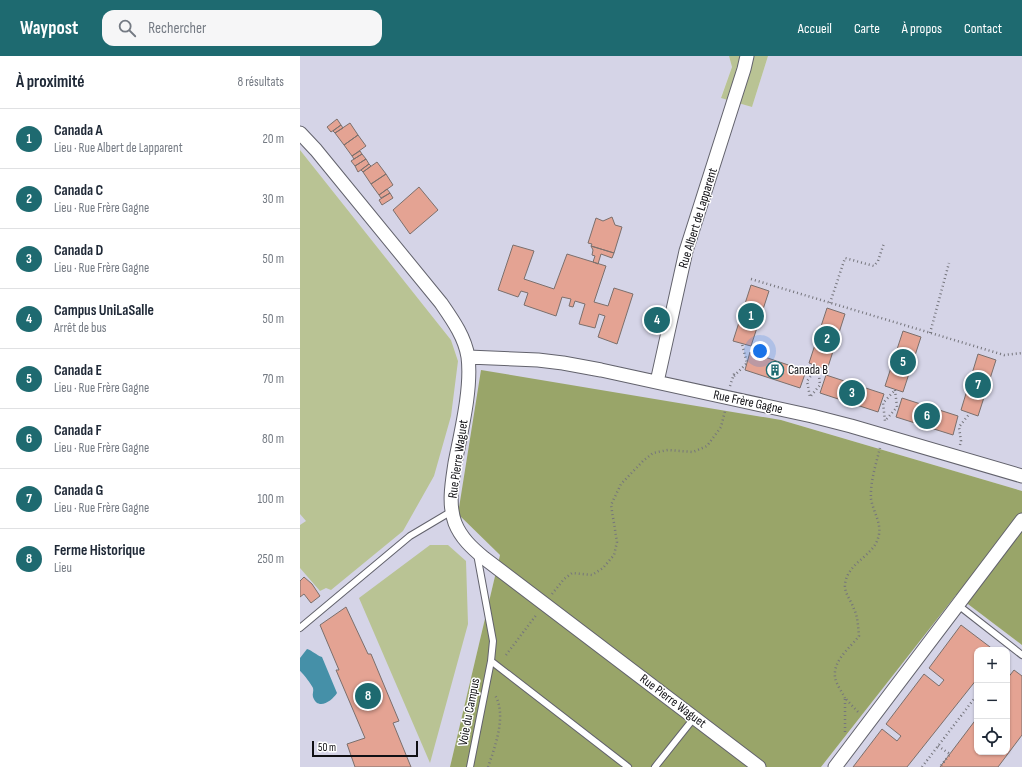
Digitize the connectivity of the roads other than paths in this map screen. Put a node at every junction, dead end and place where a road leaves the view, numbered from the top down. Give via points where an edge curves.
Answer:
1 (747, 56) edge
2 (300, 134) edge
3 (468, 357) junction
4 (657, 382) junction
5 (1022, 476) edge
6 (452, 511) junction
7 (1022, 520) edge
8 (477, 552) junction
9 (958, 605) junction
10 (300, 628) edge
11 (1022, 655) edge
12 (491, 660) junction
13 (694, 718) junction
14 (470, 767) edge
15 (628, 767) edge
16 (655, 767) edge
17 (759, 767) edge
18 (835, 767) edge

1 - 4 street, Rue Albert de Lapparent via 686,252
2 - 3 street, Rue Pierre Waguet via 316,150 441,303 454,322
3 - 4 street, Rue Frère Gagne via 550,361
3 - 6 street, Rue Pierre Waguet via 468,386 452,486
4 - 5 street, Rue Frère Gagne via 812,416
6 - 8 street, Rue Pierre Waguet via 462,535
6 - 10 lane via 410,536
7 - 9 street
8 - 12 lane, Voie du Campus via 493,641
8 - 13 street, Rue Pierre Waguet
9 - 11 lane
9 - 18 street
12 - 14 lane, Voie du Campus
12 - 15 lane
13 - 16 lane
13 - 17 street, Rue Pierre Waguet

